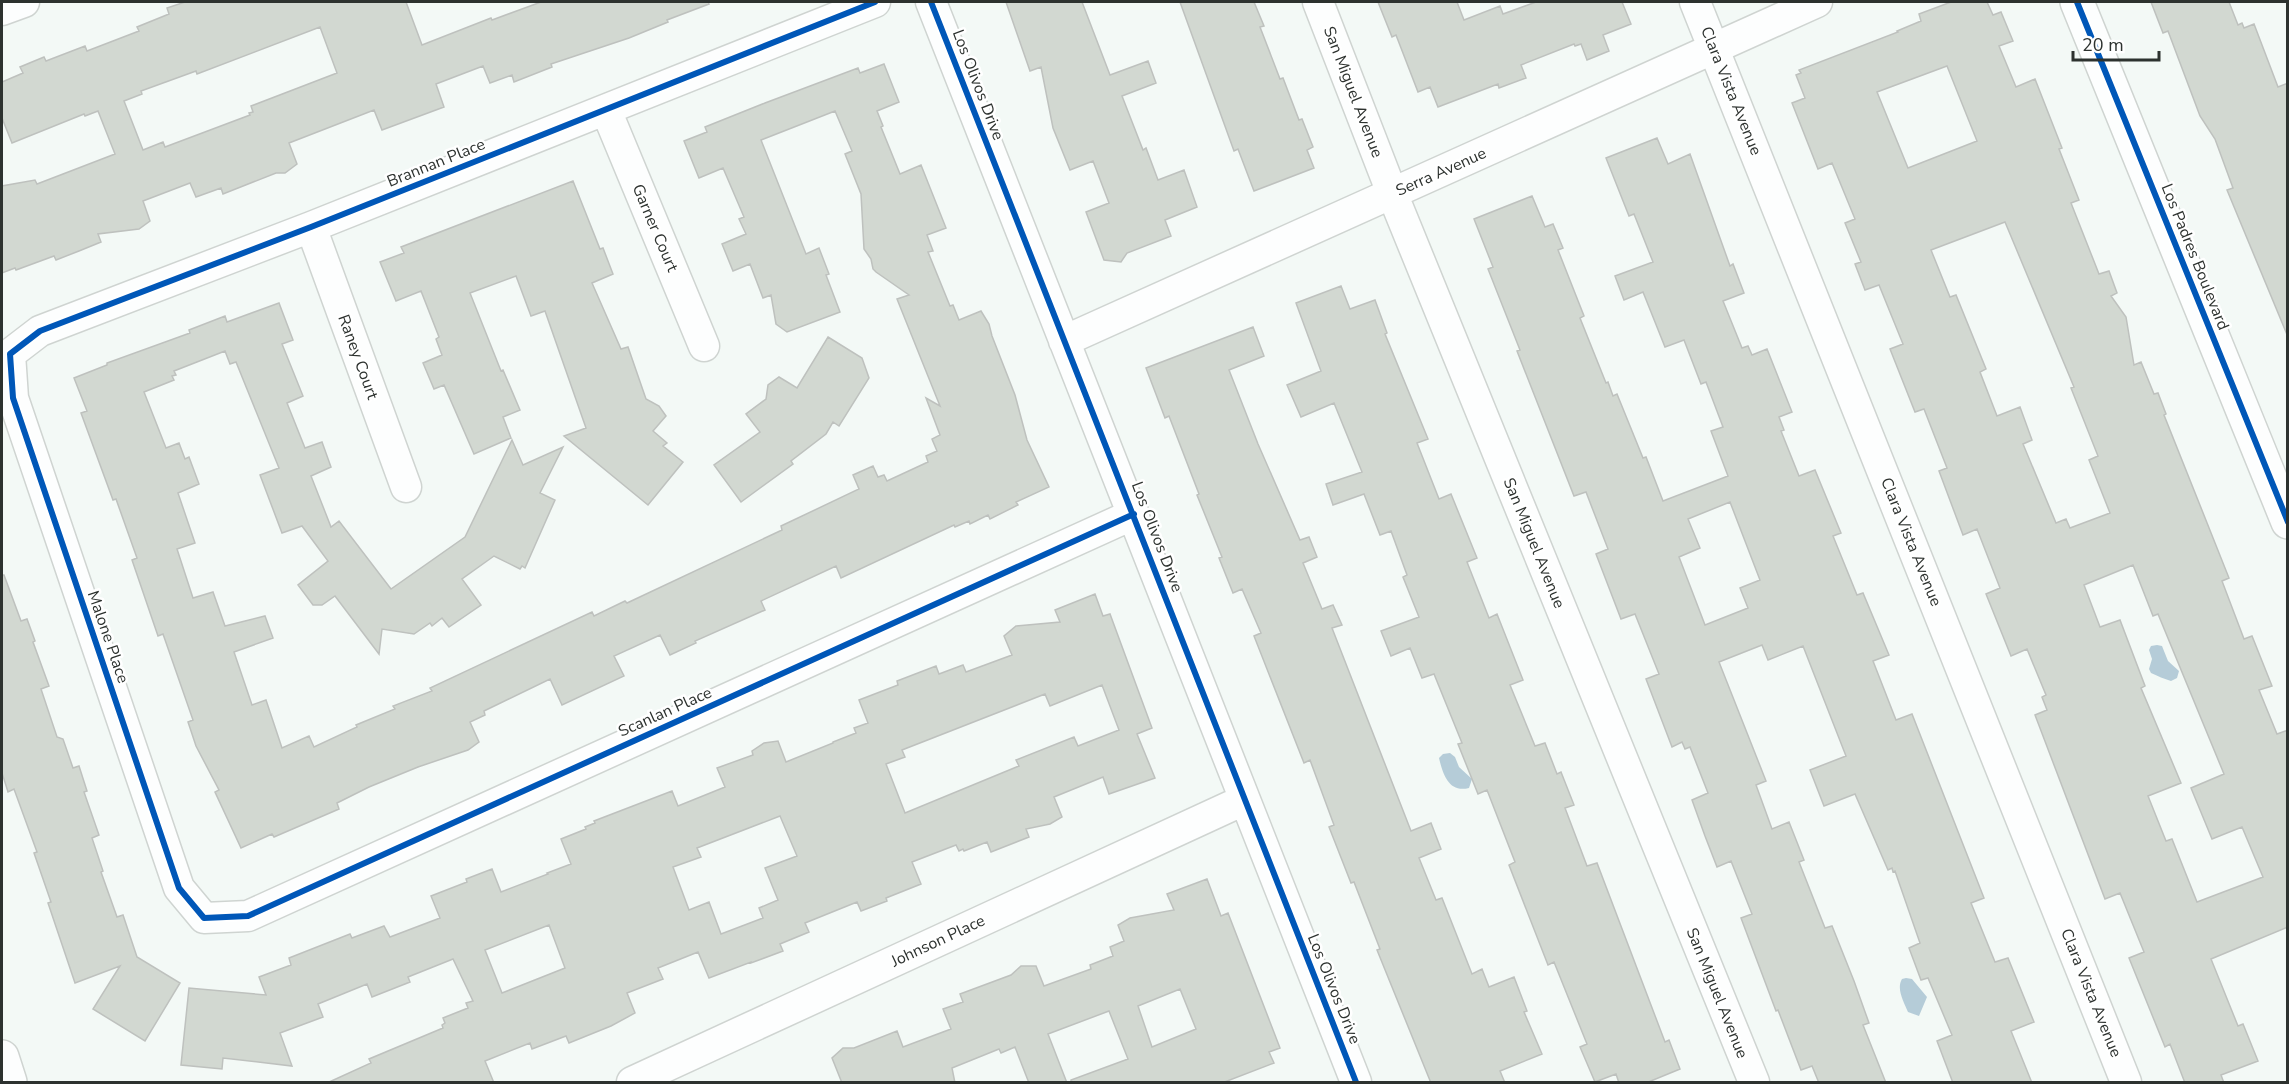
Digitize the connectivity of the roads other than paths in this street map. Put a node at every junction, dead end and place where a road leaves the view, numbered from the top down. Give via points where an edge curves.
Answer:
1 (24, 2) edge
2 (874, 2) edge
3 (931, 2) edge
4 (1318, 2) edge
5 (1695, 2) edge
6 (1818, 2) edge
7 (2077, 2) edge
8 (2, 10) edge
9 (1714, 49) junction
10 (606, 110) junction
11 (1392, 193) junction
12 (311, 227) junction
13 (1064, 341) junction
14 (704, 346) dead end
15 (10, 354) joint
16 (406, 487) dead end
17 (1134, 514) junction
18 (2288, 522) edge
19 (1244, 800) junction
20 (204, 918) joint
21 (2, 1057) edge
22 (10, 1083) edge
23 (632, 1083) edge
24 (1356, 1083) edge
25 (1754, 1083) edge
26 (2126, 1083) edge

1 - 8 street
2 - 10 street, Brannan Place
3 - 13 street, Los Olivos Drive
4 - 11 street, San Miguel Avenue
5 - 9 street, Clara Vista Avenue
6 - 9 street, Serra Avenue
7 - 18 main road, Los Padres Boulevard
9 - 11 street, Serra Avenue
9 - 26 street, Clara Vista Avenue
10 - 12 street, Brannan Place
10 - 14 street, Garner Court
11 - 13 street, Serra Avenue
11 - 25 street, San Miguel Avenue
12 - 15 street, Brannan Place via 40,331
12 - 16 street, Raney Court
13 - 17 street, Los Olivos Drive
15 - 20 street, Malone Place via 13,398 178,888
17 - 19 street, Los Olivos Drive
17 - 20 street, Scanlan Place via 248,916
19 - 23 street, Johnson Place
19 - 24 street, Los Olivos Drive
21 - 22 main road

